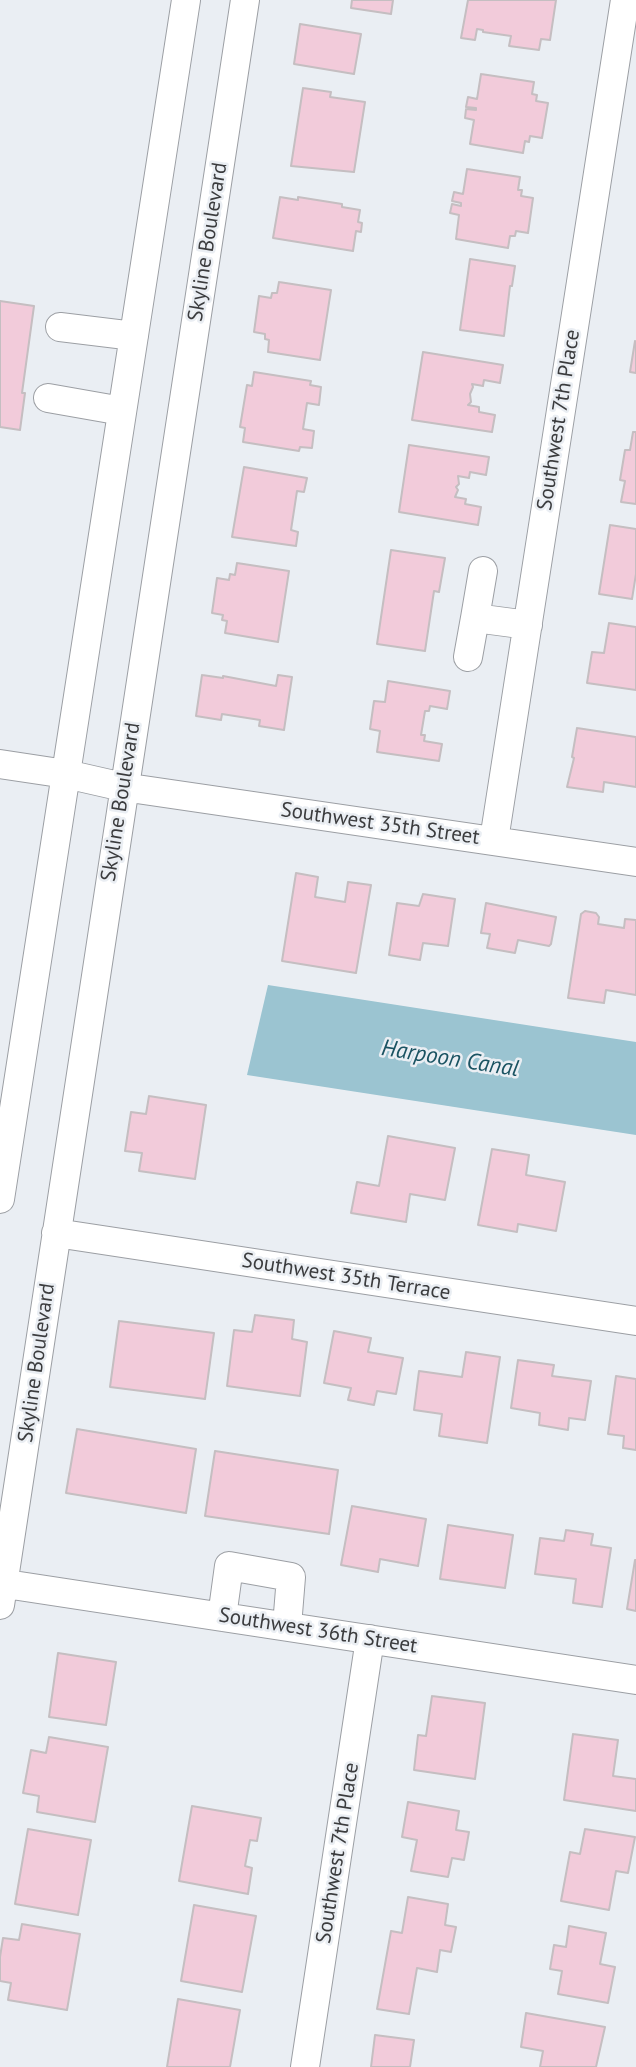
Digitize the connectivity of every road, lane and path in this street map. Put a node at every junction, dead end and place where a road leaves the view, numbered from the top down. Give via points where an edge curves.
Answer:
1 (186, 0) edge
2 (245, 0) edge
3 (625, 0) edge
4 (60, 327) dead end
5 (134, 335) junction
6 (48, 398) dead end
7 (122, 411) junction
8 (483, 571) dead end
9 (475, 618) junction
10 (528, 625) junction
11 (468, 657) dead end
12 (0, 764) edge
13 (66, 775) junction
14 (123, 788) junction
15 (495, 840) junction
16 (636, 862) edge
17 (0, 1199) edge
18 (56, 1233) junction
19 (636, 1321) edge
20 (1, 1591) edge
21 (222, 1617) junction
22 (287, 1626) junction
23 (370, 1639) junction
24 (636, 1679) edge
25 (305, 2067) edge

1 - 5 street
2 - 14 street, Skyline Boulevard
3 - 10 street, Southwest 7th Place
4 - 5 street
5 - 7 street
6 - 7 street
7 - 13 street
8 - 9 street
9 - 10 street
9 - 11 street
10 - 15 street, Southwest 7th Place
12 - 13 street
13 - 14 street, Southwest 35th Street
13 - 17 street
14 - 15 street, Southwest 35th Street
14 - 18 street, Skyline Boulevard
15 - 16 street, Southwest 35th Street
18 - 19 street, Southwest 35th Terrace
18 - 20 street, Skyline Boulevard
20 - 21 street, Southwest 36th Street
21 - 22 street, Southwest 36th Street
21 - 22 street via 229,1566 290,1577
22 - 23 street, Southwest 36th Street
23 - 24 street, Southwest 36th Street
23 - 25 street, Southwest 7th Place

